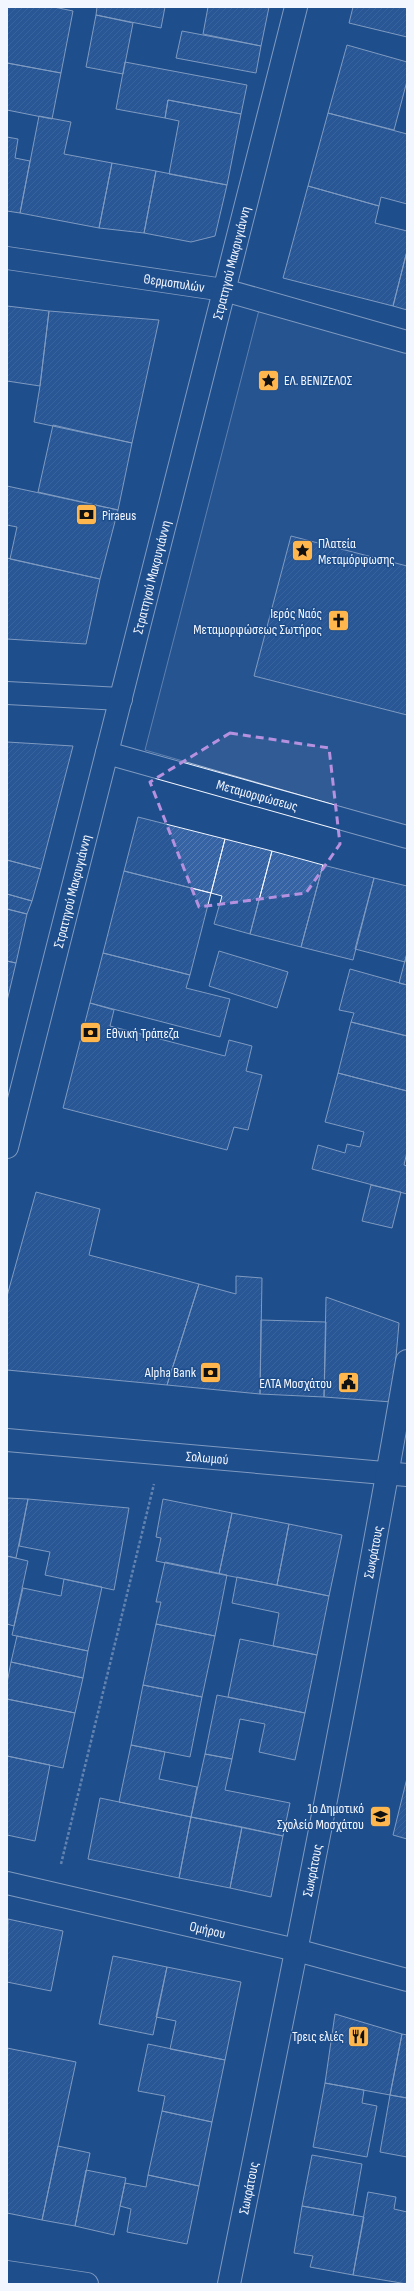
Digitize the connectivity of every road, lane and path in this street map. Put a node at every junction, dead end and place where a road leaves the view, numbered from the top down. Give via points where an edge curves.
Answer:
1 (296, 7) edge
2 (7, 258) edge
3 (224, 290) junction
4 (407, 342) edge
5 (7, 693) edge
6 (121, 699) junction
7 (107, 753) junction
8 (407, 837) edge
9 (7, 1147) edge
10 (407, 1361) edge
11 (7, 1440) edge
12 (162, 1454) junction
13 (398, 1474) edge
14 (7, 1884) edge
15 (54, 1894) junction
16 (296, 1950) junction
17 (407, 1980) edge
18 (7, 2272) edge
19 (87, 2284) edge
20 (228, 2284) edge

1 - 3 street, Στρατηγού Μακρυγιάννη
2 - 3 street, Θερμοπυλών
3 - 4 street, Θερμοπυλών
3 - 6 street, Στρατηγού Μακρυγιάννη
5 - 6 street
6 - 7 street, Στρατηγού Μακρυγιάννη
7 - 8 street, Μεταμορφώσεως
7 - 9 street, Στρατηγού Μακρυγιάννη
10 - 13 street, Σωκράτους
11 - 12 street, Σολωμού
12 - 13 street, Σολωμού
12 - 15 path
13 - 16 street, Σωκράτους
14 - 15 street, Ομήρου
15 - 16 street, Ομήρου
16 - 17 street, Ομήρου
16 - 20 street, Σωκράτους
18 - 19 street

